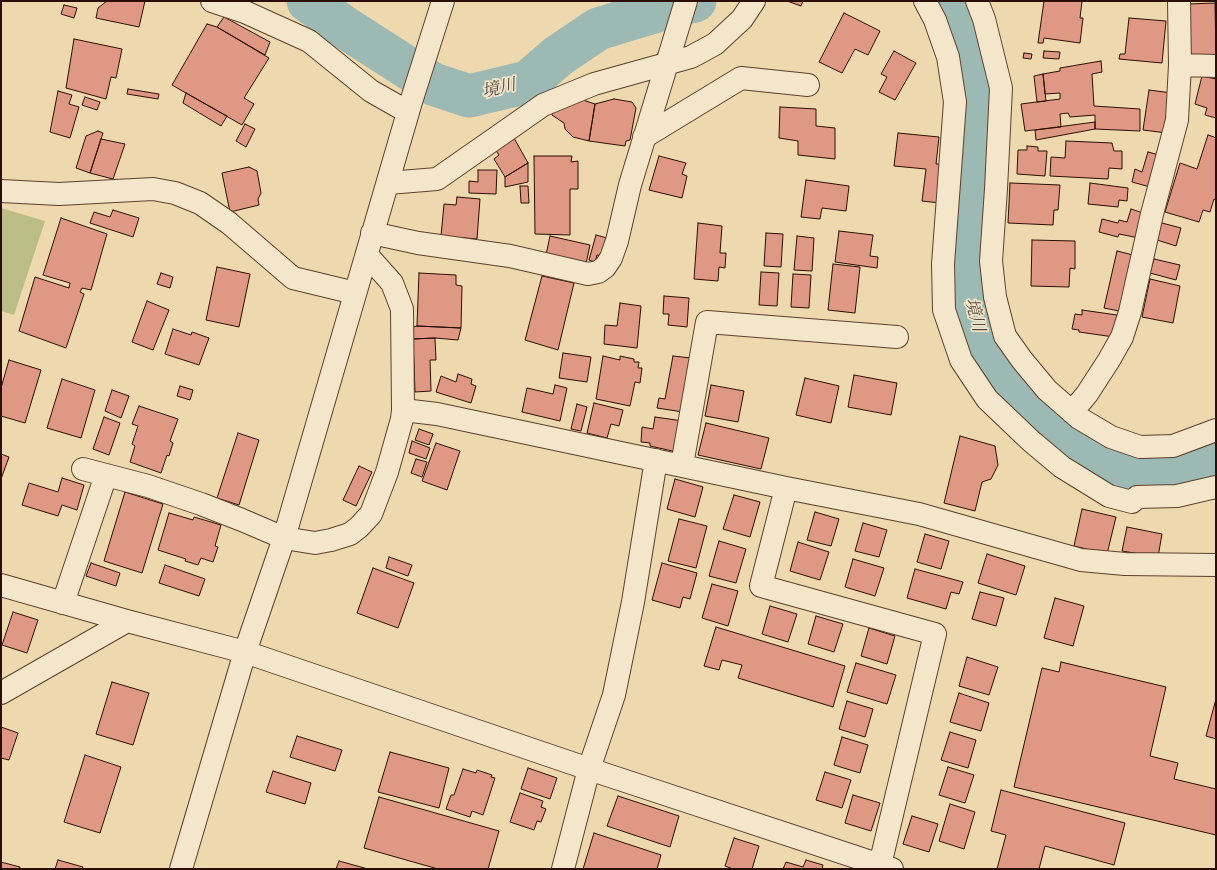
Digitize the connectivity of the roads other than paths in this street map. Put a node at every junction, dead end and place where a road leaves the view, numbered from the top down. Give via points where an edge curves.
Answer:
1 (212, 1) edge
2 (443, 1) edge
3 (686, 1) edge
4 (754, 1) edge
5 (925, 1) edge
6 (977, 1) edge
7 (1179, 1) edge
8 (668, 63) junction
9 (1180, 65) junction
10 (1216, 66) edge
11 (808, 85) dead end
12 (410, 107) junction
13 (644, 137) junction
14 (388, 182) junction
15 (1, 191) edge
16 (372, 233) junction
17 (367, 255) junction
18 (355, 293) junction
19 (897, 337) dead end
20 (403, 410) junction
21 (1072, 412) junction
22 (1216, 430) edge
23 (656, 460) junction
24 (682, 465) junction
25 (83, 469) dead end
26 (106, 475) junction
27 (1216, 487) edge
28 (786, 488) junction
29 (284, 538) junction
30 (1216, 565) edge
31 (1, 585) edge
32 (63, 603) junction
33 (127, 621) junction
34 (245, 652) junction
35 (1, 693) edge
36 (589, 769) junction
37 (886, 867) edge
38 (180, 869) edge
39 (563, 869) edge

1 - 12 street via 244,12 309,41 371,91
2 - 12 street
3 - 8 street
4 - 8 street via 742,19 715,44 691,57
5 - 27 street via 935,20 948,57 955,102 943,264 944,310 961,360 987,399 1031,441 1062,467 1109,496 1132,502 1137,497 1177,496
6 - 21 street via 1001,88 991,261 995,298 1005,336 1047,390
7 - 9 street
8 - 13 street
8 - 14 street via 594,84 543,105 437,179
9 - 10 street
9 - 21 street via 1177,120 1130,312 1122,337 1109,360
11 - 13 street via 741,78
12 - 14 street
13 - 16 street via 615,247 605,267 598,272 588,274 510,256 418,243
14 - 16 street
15 - 18 street via 59,194 153,189 175,193 200,203 229,223 293,278
16 - 17 street
17 - 18 street
17 - 20 street via 392,282 402,310
18 - 29 street
19 - 24 street via 707,322
20 - 23 street via 437,414
20 - 29 street via 388,472 371,514 359,527 350,534 315,543
21 - 22 street via 1111,437 1140,447 1173,446
23 - 24 street
23 - 36 street via 633,602 614,695
24 - 28 street
25 - 26 street
26 - 29 street via 201,504
26 - 32 street
28 - 30 street via 919,514 1081,560 1125,564
28 - 37 street via 761,586 935,634
29 - 34 street
31 - 32 street
32 - 33 street
33 - 34 street
33 - 35 street
34 - 36 street
34 - 38 street
36 - 37 street
36 - 39 street

